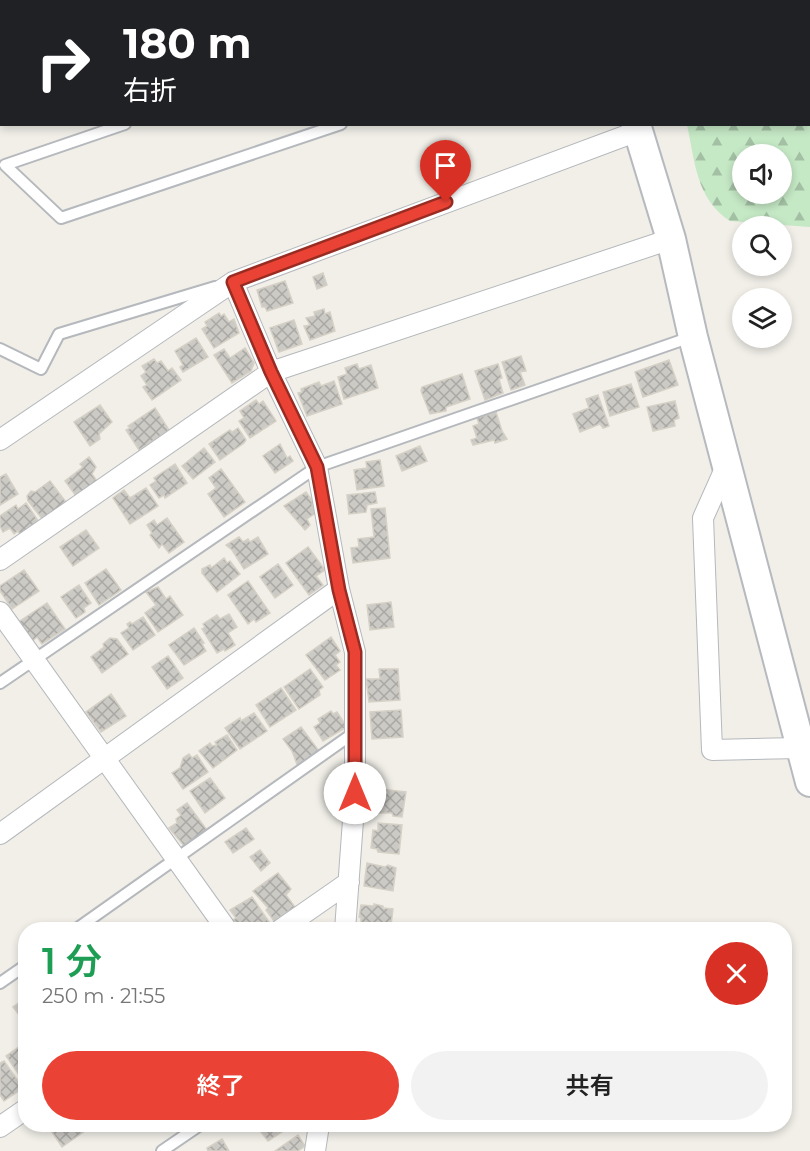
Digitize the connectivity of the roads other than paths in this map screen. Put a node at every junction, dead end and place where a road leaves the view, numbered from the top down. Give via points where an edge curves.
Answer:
1 (119, 126) edge
2 (335, 126) edge
3 (637, 128) edge
4 (671, 239) junction
5 (233, 282) junction
6 (693, 337) junction
7 (0, 349) edge
8 (271, 372) junction
9 (0, 440) edge
10 (728, 462) junction
11 (317, 467) junction
12 (0, 560) edge
13 (339, 590) junction
14 (0, 612) edge
15 (33, 659) junction
16 (0, 683) edge
17 (355, 732) junction
18 (800, 748) junction
19 (105, 759) junction
20 (810, 782) edge
21 (0, 834) edge
22 (176, 858) junction
23 (349, 882) junction
24 (86, 922) edge
25 (221, 922) edge
26 (292, 922) edge
27 (346, 922) edge
28 (18, 971) edge
29 (0, 983) edge
30 (18, 1115) edge
31 (0, 1127) edge
32 (190, 1132) edge
33 (319, 1132) edge
34 (162, 1151) edge
35 (315, 1151) edge

1 - 2 lane via 5,165 61,218
3 - 4 street
3 - 5 street
4 - 6 street
4 - 8 street
5 - 7 lane via 59,334 41,369
5 - 8 street
5 - 9 street
6 - 10 street
6 - 11 lane
8 - 11 street
8 - 12 street
10 - 18 street
10 - 18 street via 703,518 712,750
11 - 13 street
11 - 15 lane
13 - 17 street via 355,652
13 - 19 street
14 - 15 street
15 - 16 lane
15 - 19 street
17 - 22 lane
17 - 23 street
18 - 20 street
19 - 21 street
19 - 22 street
22 - 24 lane
22 - 25 street
23 - 26 street
23 - 27 street
28 - 29 lane
30 - 31 street
32 - 34 lane
33 - 35 street

